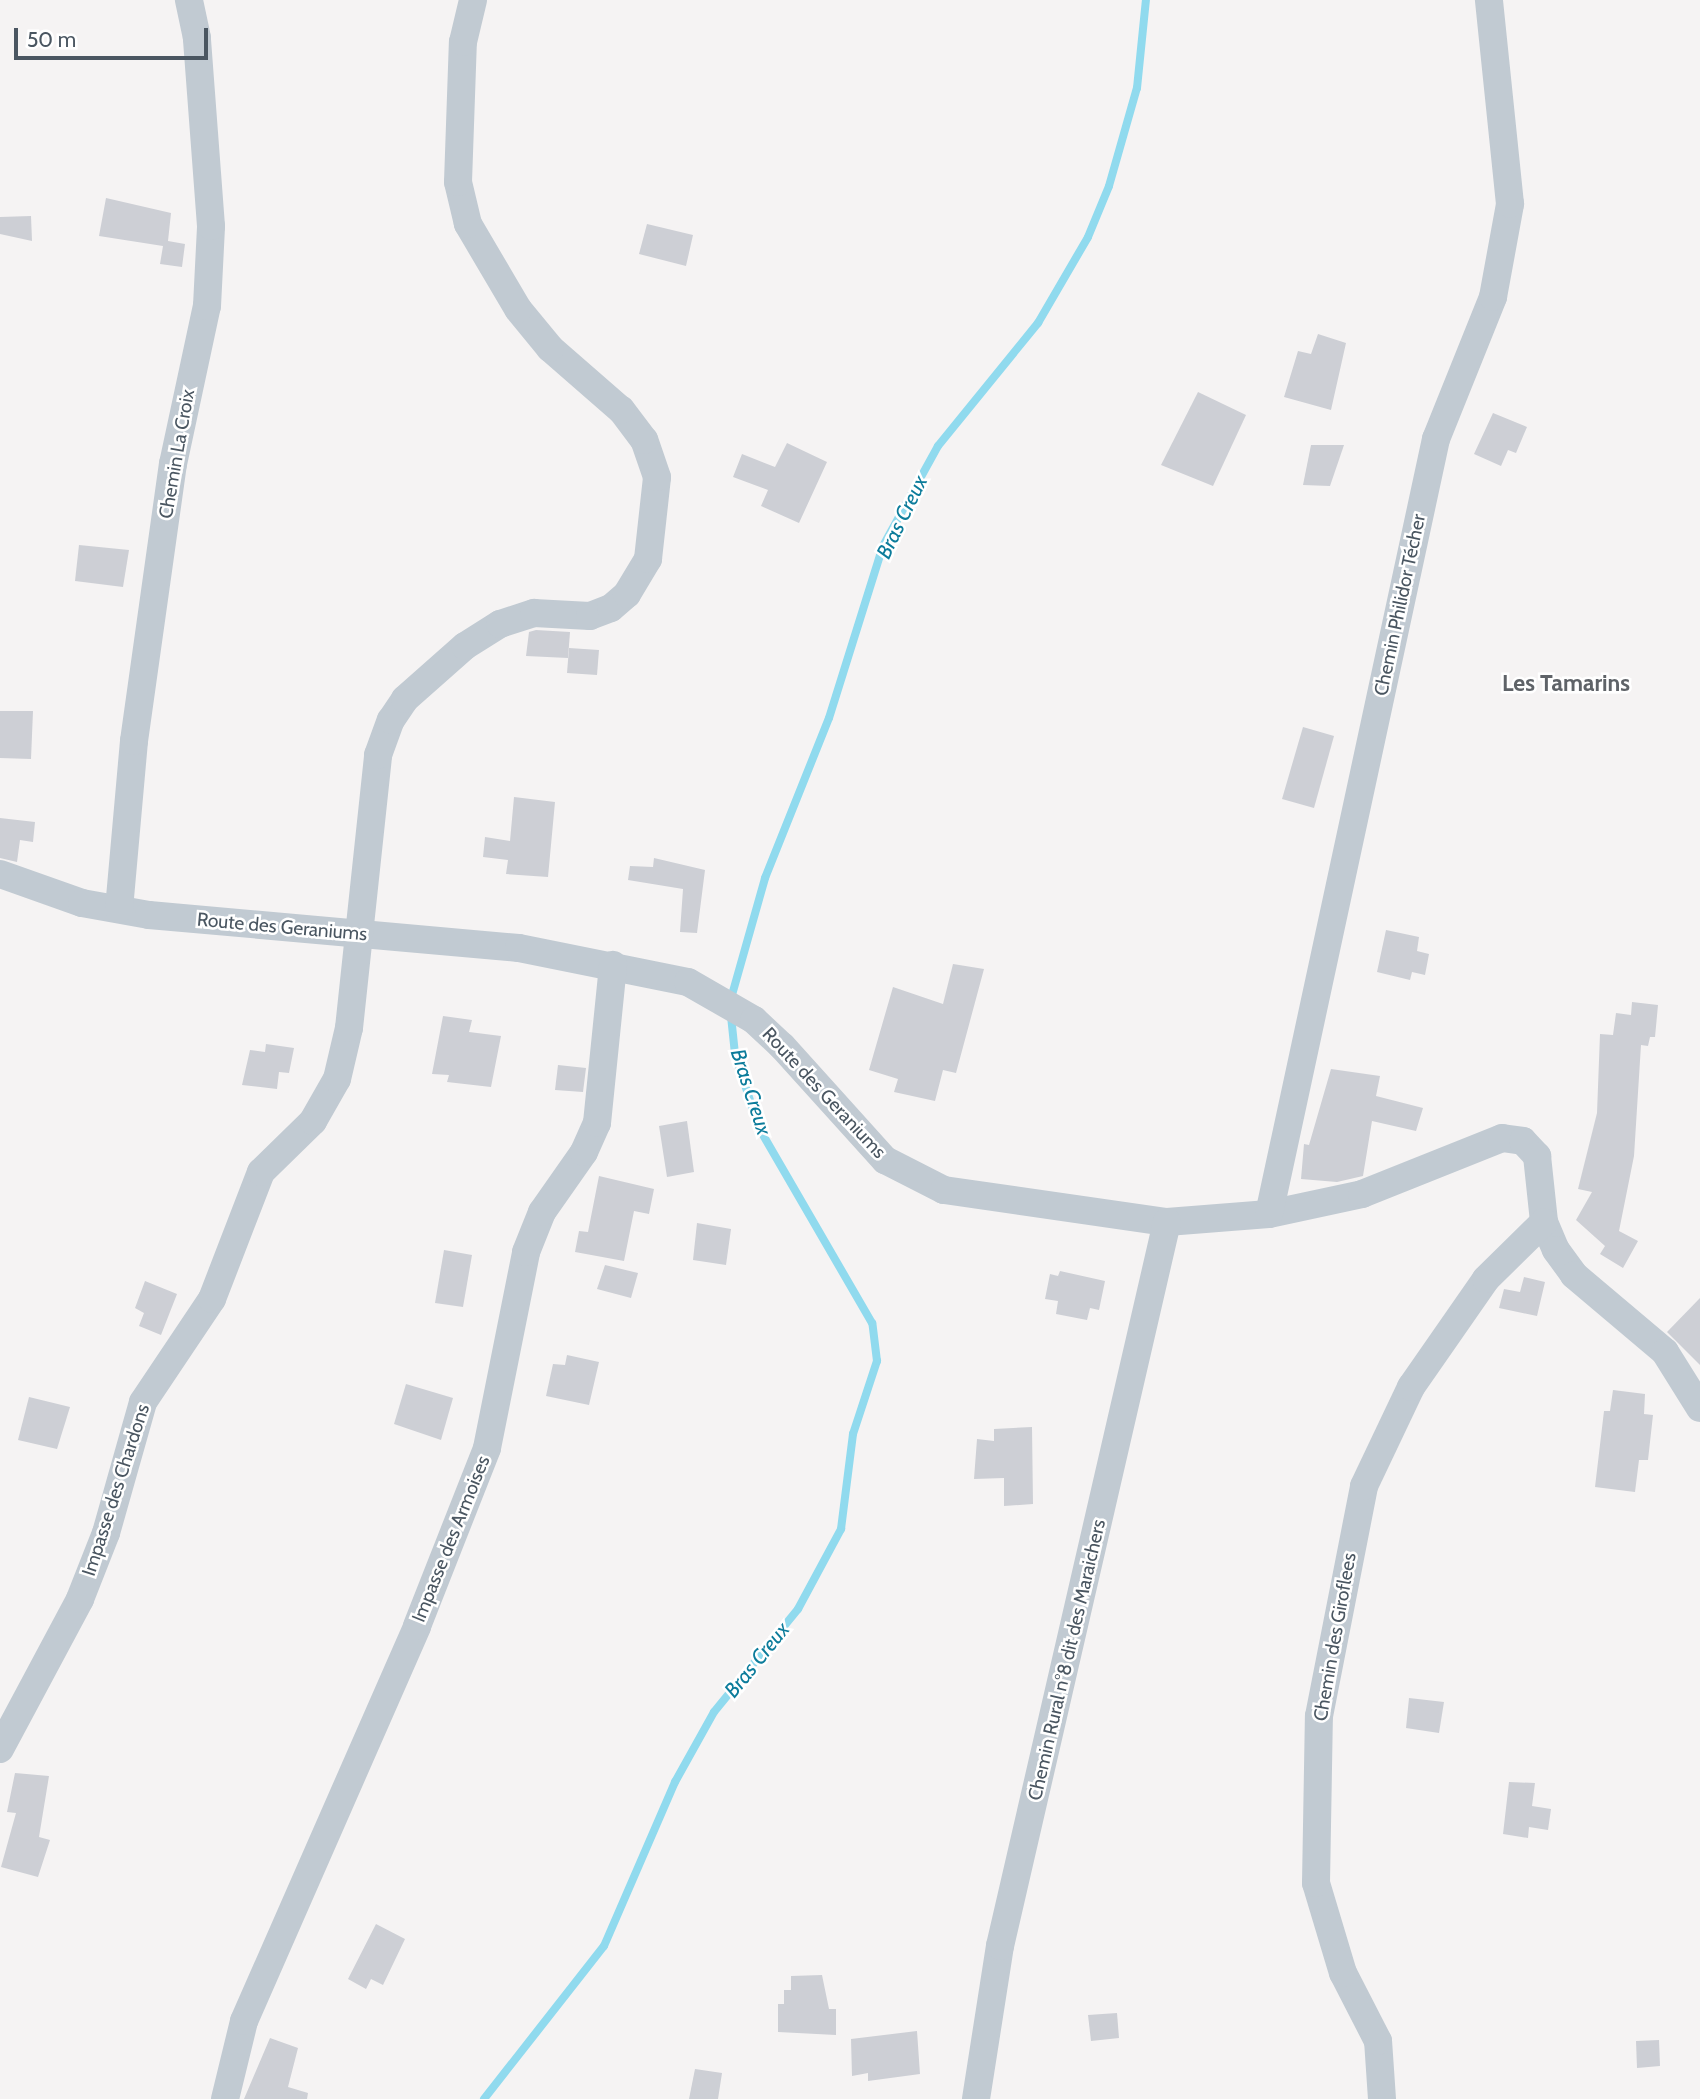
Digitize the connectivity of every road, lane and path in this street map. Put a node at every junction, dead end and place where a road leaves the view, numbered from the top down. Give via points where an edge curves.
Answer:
1 (189, 0) edge
2 (472, 0) edge
3 (1489, 0) edge
4 (0, 874) edge
5 (119, 909) junction
6 (356, 933) junction
7 (613, 965) junction
8 (1269, 1214) junction
9 (1167, 1222) junction
10 (1544, 1222) junction
11 (1700, 1408) edge
12 (0, 1749) edge
13 (225, 2099) edge
14 (976, 2099) edge
15 (1382, 2099) edge

1 - 5 street, Chemin La Croix via 197,38 211,226 207,306 173,464 134,741
2 - 6 street, Impasse des Chardons via 463,42 458,182 468,224 517,309 550,348 621,410 643,440 657,477 648,559 627,594 611,608 590,616 534,613 500,624 465,646 405,699 378,755
3 - 8 street, Chemin Philidor Técher via 1510,204 1493,297 1436,439
4 - 5 street, Route des Geraniums
5 - 6 street, Route des Geraniums
6 - 7 street, Route des Geraniums via 519,948
6 - 12 street, Impasse des Chardons via 349,1028 337,1079 313,1121 261,1172 212,1299 143,1402 106,1533 80,1599
7 - 9 street, Route des Geraniums via 688,982 754,1020 885,1160 913,1178 957,1192
7 - 13 street, Impasse des Armoises via 597,1123 584,1152 542,1212 526,1252 487,1448 417,1626 244,2021
8 - 9 street, Route des Geraniums
8 - 10 street, Route des Geraniums via 1362,1194 1513,1138 1537,1156
9 - 14 street, Chemin Rural n°8 dit des Maraichers via 1000,1946
10 - 11 street, Route des Geraniums via 1574,1275 1665,1352
10 - 15 street, Chemin des Giroflees via 1486,1279 1410,1387 1364,1486 1319,1716 1317,1883 1343,1973 1378,2041

